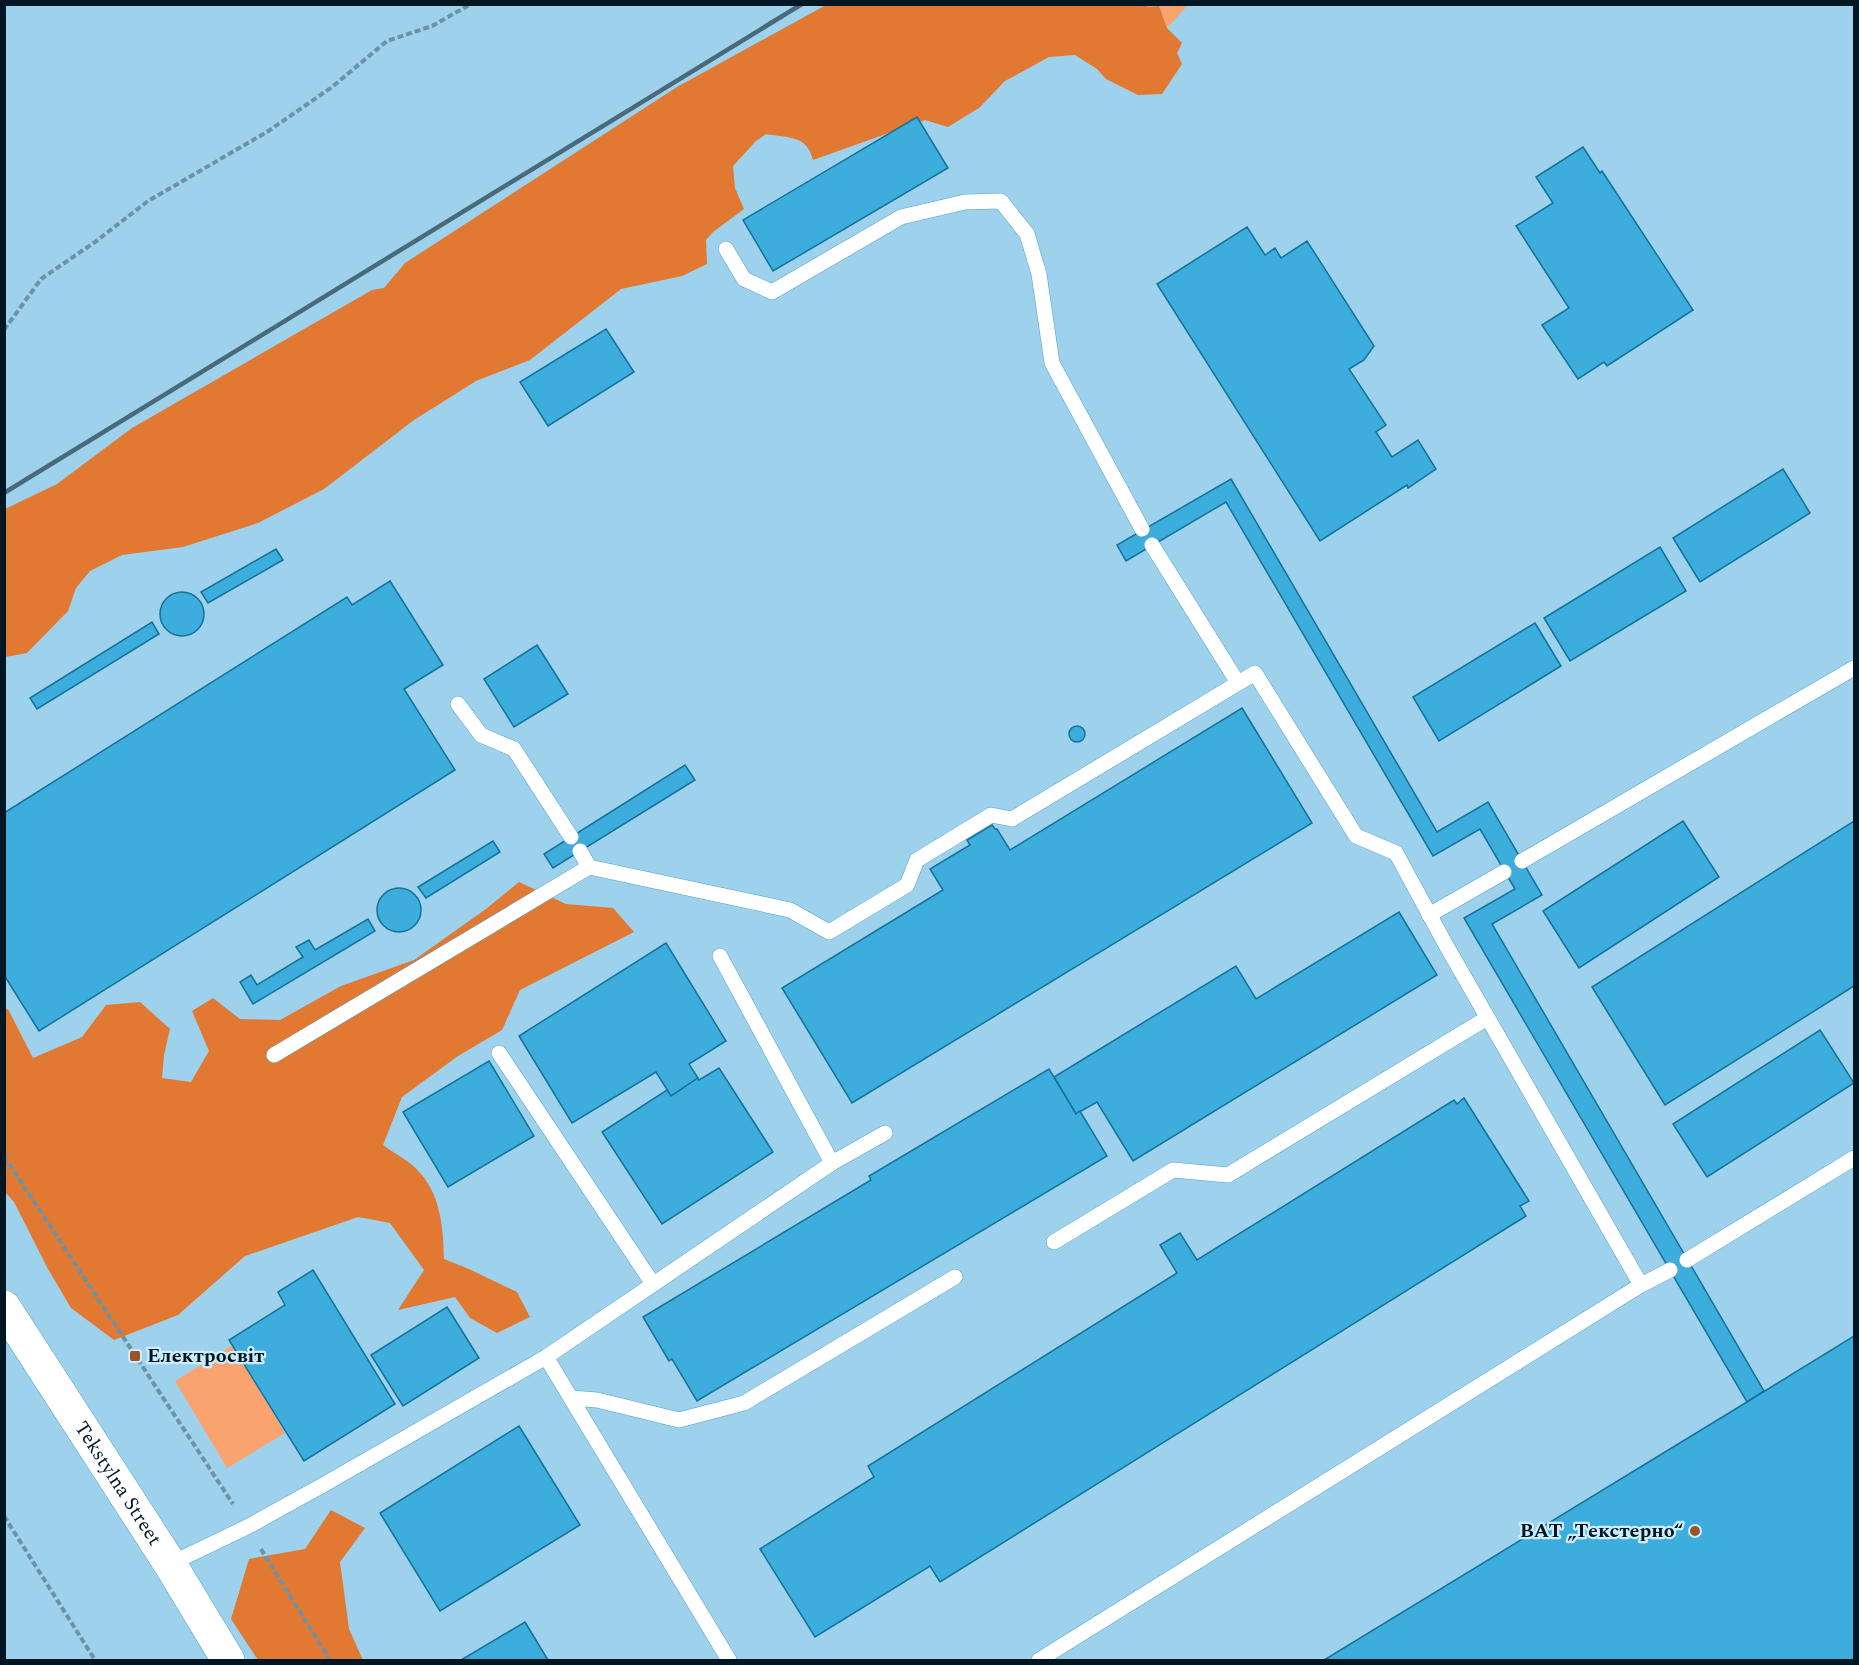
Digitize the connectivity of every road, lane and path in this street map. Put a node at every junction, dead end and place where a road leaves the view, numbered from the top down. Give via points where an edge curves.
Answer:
1 (471, 4) edge
2 (726, 249) dead end
3 (4, 330) edge
4 (1143, 529) dead end
5 (1152, 545) dead end
6 (1854, 668) edge
7 (1238, 683) junction
8 (458, 704) dead end
9 (571, 837) dead end
10 (580, 851) dead end
11 (1522, 861) dead end
12 (588, 867) junction
13 (1504, 872) dead end
14 (1429, 915) junction
15 (720, 957) dead end
16 (1487, 1018) junction
17 (500, 1053) dead end
18 (274, 1055) dead end
19 (885, 1133) dead end
20 (4, 1156) edge
21 (1854, 1158) edge
22 (832, 1164) junction
23 (1054, 1242) dead end
24 (1687, 1260) dead end
25 (1670, 1270) dead end
26 (955, 1277) dead end
27 (654, 1284) junction
28 (1641, 1285) junction
29 (4, 1307) edge
30 (546, 1357) junction
31 (571, 1398) junction
32 (4, 1516) edge
33 (247, 1527) junction
34 (170, 1564) junction
35 (95, 1660) edge
36 (228, 1660) edge
37 (330, 1660) edge
38 (729, 1660) edge
39 (1039, 1660) edge

1 - 3 path via 432,26 387,41 332,87 267,132 148,201 41,279
2 - 4 lane via 744,279 772,292 901,216 965,202 1002,201 1027,234 1039,274 1052,363
5 - 7 lane
6 - 11 lane
7 - 12 lane via 1012,819 990,815 917,860 907,885 829,932 790,910
7 - 14 lane via 1255,673 1356,836 1396,853
8 - 9 lane via 482,735 514,749
10 - 12 lane
12 - 18 lane
13 - 14 lane
14 - 16 lane
15 - 22 lane
16 - 23 lane via 1228,1175 1173,1170
16 - 28 lane
17 - 27 lane
19 - 22 lane
20 - 33 path
21 - 24 lane
22 - 27 lane
25 - 28 lane
26 - 31 lane via 744,1403 679,1420 597,1400
27 - 30 lane
28 - 39 lane
29 - 34 street, Tekstylna Street
30 - 31 lane
30 - 33 lane
31 - 38 lane
32 - 35 path
33 - 34 lane
33 - 37 path
34 - 36 street, Tekstylna Street

